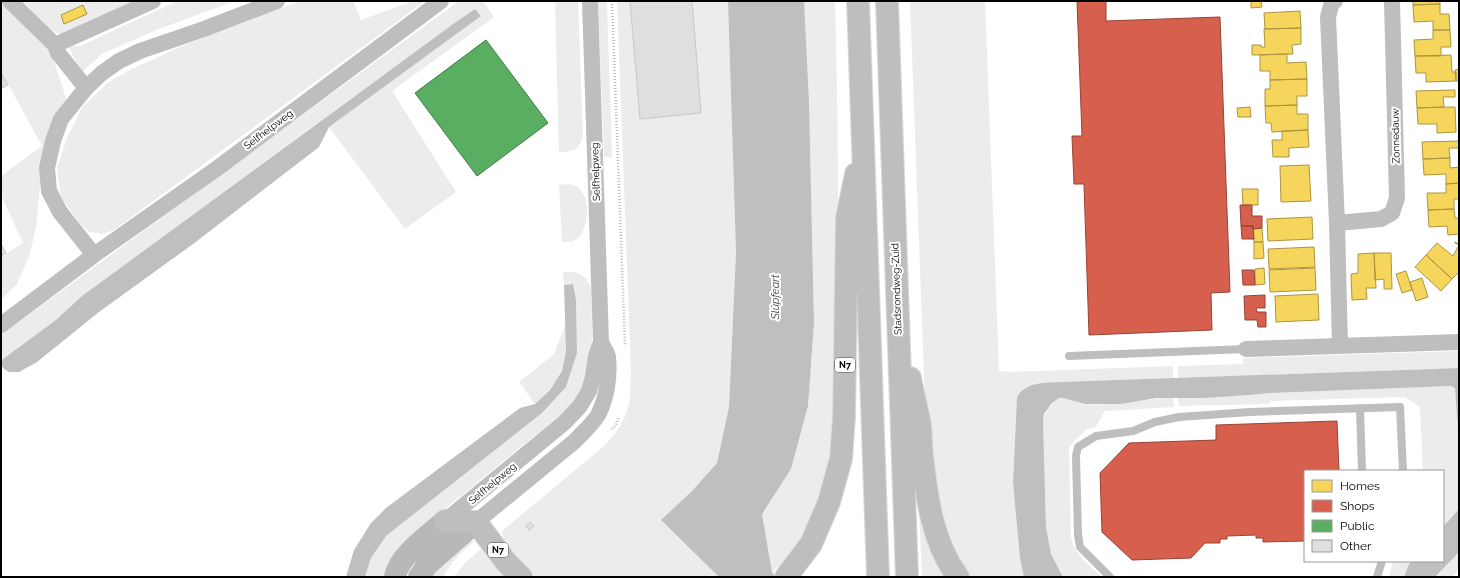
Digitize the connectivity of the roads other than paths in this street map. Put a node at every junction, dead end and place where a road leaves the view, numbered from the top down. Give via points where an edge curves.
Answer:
1 (10, 1) edge
2 (153, 1) edge
3 (277, 1) edge
4 (441, 1) edge
5 (590, 1) edge
6 (858, 1) edge
7 (887, 1) edge
8 (1335, 1) edge
9 (1392, 1) edge
10 (55, 45) junction
11 (86, 88) junction
12 (863, 140) junction
13 (1337, 223) junction
14 (94, 255) junction
15 (897, 318) junction
16 (1, 325) edge
17 (601, 342) junction
18 (1459, 342) edge
19 (1340, 346) junction
20 (1246, 349) joint
21 (1069, 356) dead end
22 (1360, 408) junction
23 (1362, 470) edge
24 (1403, 470) edge
25 (445, 521) junction
26 (476, 522) junction
27 (1382, 562) edge
28 (395, 577) edge
29 (419, 577) edge
30 (521, 577) edge
31 (786, 577) edge
32 (878, 577) edge
33 (907, 577) edge
34 (958, 577) edge
35 (1110, 577) edge
36 (1377, 577) edge

1 - 10 street
2 - 10 street
3 - 11 street via 140,51 119,61
4 - 14 street, Selfhelpweg via 219,167
5 - 17 street, Selfhelpweg
6 - 12 highway, N7
7 - 15 highway, Stadsrondweg-Zuid
8 - 13 street via 1332,2 1328,18
9 - 13 street, Zonnedauw via 1397,198 1392,212 1381,219
10 - 11 street via 58,53
11 - 14 street via 61,119 47,168 49,191 60,212
12 - 31 highway, N7 via 846,218 844,416 841,459 829,502 812,544
12 - 32 highway, N7
13 - 19 street
14 - 16 street, Selfhelpweg
15 - 33 highway, Stadsrondweg-Zuid
15 - 34 highway via 920,426 930,510 935,531
17 - 25 street, Selfhelpweg via 593,377 580,406 565,422
17 - 26 street, Selfhelpweg via 608,355 608,379 605,397 598,414 575,441
18 - 19 street
19 - 20 street
20 - 21 lane
22 - 23 lane
22 - 24 lane via 1400,407
22 - 35 lane via 1179,417 1155,422 1133,431 1096,436 1078,448 1076,456 1080,547
25 - 26 highway
25 - 28 street, Selfhelpweg via 407,554
26 - 29 street, Selfhelpweg via 427,565
26 - 30 highway, N7 via 506,562
27 - 36 lane

